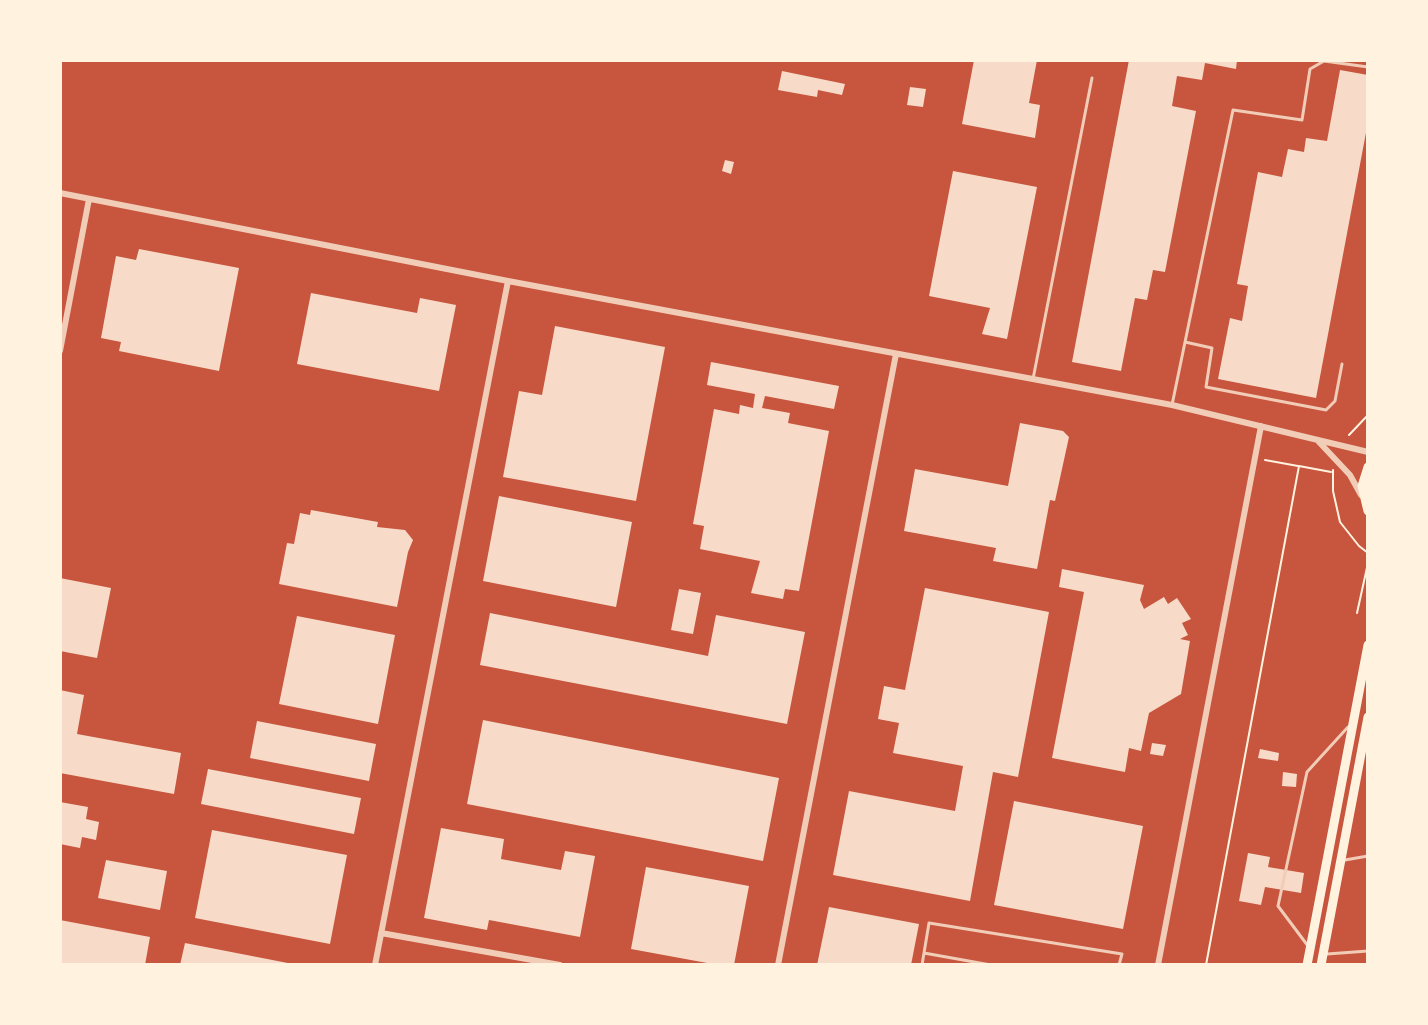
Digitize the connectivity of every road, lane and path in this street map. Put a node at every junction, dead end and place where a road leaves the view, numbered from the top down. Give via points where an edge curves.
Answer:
1 (1368, 67) edge
2 (1092, 78) dead end
3 (60, 193) edge
4 (89, 199) junction
5 (508, 281) junction
6 (1185, 342) junction
7 (60, 351) edge
8 (896, 354) junction
9 (1342, 364) dead end
10 (1033, 379) junction
11 (1172, 405) junction
12 (1261, 426) junction
13 (1316, 439) junction
14 (1368, 452) edge
15 (1255, 458) junction
16 (1299, 466) junction
17 (1368, 467) edge
18 (1332, 472) dead end
19 (1363, 499) junction
20 (1368, 511) edge
21 (1368, 563) edge
22 (1357, 613) dead end
23 (1368, 645) edge
24 (1368, 717) edge
25 (1353, 722) junction
26 (1364, 760) edge
27 (1368, 856) edge
28 (1341, 861) junction
29 (381, 933) junction
30 (1310, 949) junction
31 (1368, 951) edge
32 (924, 953) junction
33 (1324, 954) junction
34 (375, 965) edge
35 (560, 965) edge
36 (778, 965) edge
37 (922, 965) edge
38 (991, 965) edge
39 (1119, 965) edge
40 (1158, 965) edge
41 (1206, 965) edge
42 (1307, 965) edge
43 (1321, 965) edge

1 - 6 lane via 1324,61 1310,69 1302,120 1233,110
2 - 10 lane
3 - 4 street
4 - 5 street
4 - 7 street
5 - 8 street
5 - 29 street
6 - 9 lane via 1212,348 1206,387 1326,410 1335,401
6 - 11 lane
8 - 10 street
8 - 36 street
10 - 11 street
11 - 12 street
12 - 13 street
12 - 15 street
13 - 14 street
13 - 19 street via 1350,475
15 - 16 path
15 - 40 street
16 - 18 path
16 - 41 path
17 - 19 main road
19 - 20 main road
21 - 22 path
23 - 25 main road
24 - 26 main road
25 - 30 main road
25 - 30 lane via 1307,772 1278,906
26 - 28 main road
27 - 28 lane
28 - 33 main road
29 - 34 street
29 - 35 street
30 - 42 main road
31 - 33 lane
32 - 37 lane
32 - 38 lane
32 - 39 lane via 929,923 1122,954
33 - 43 main road

